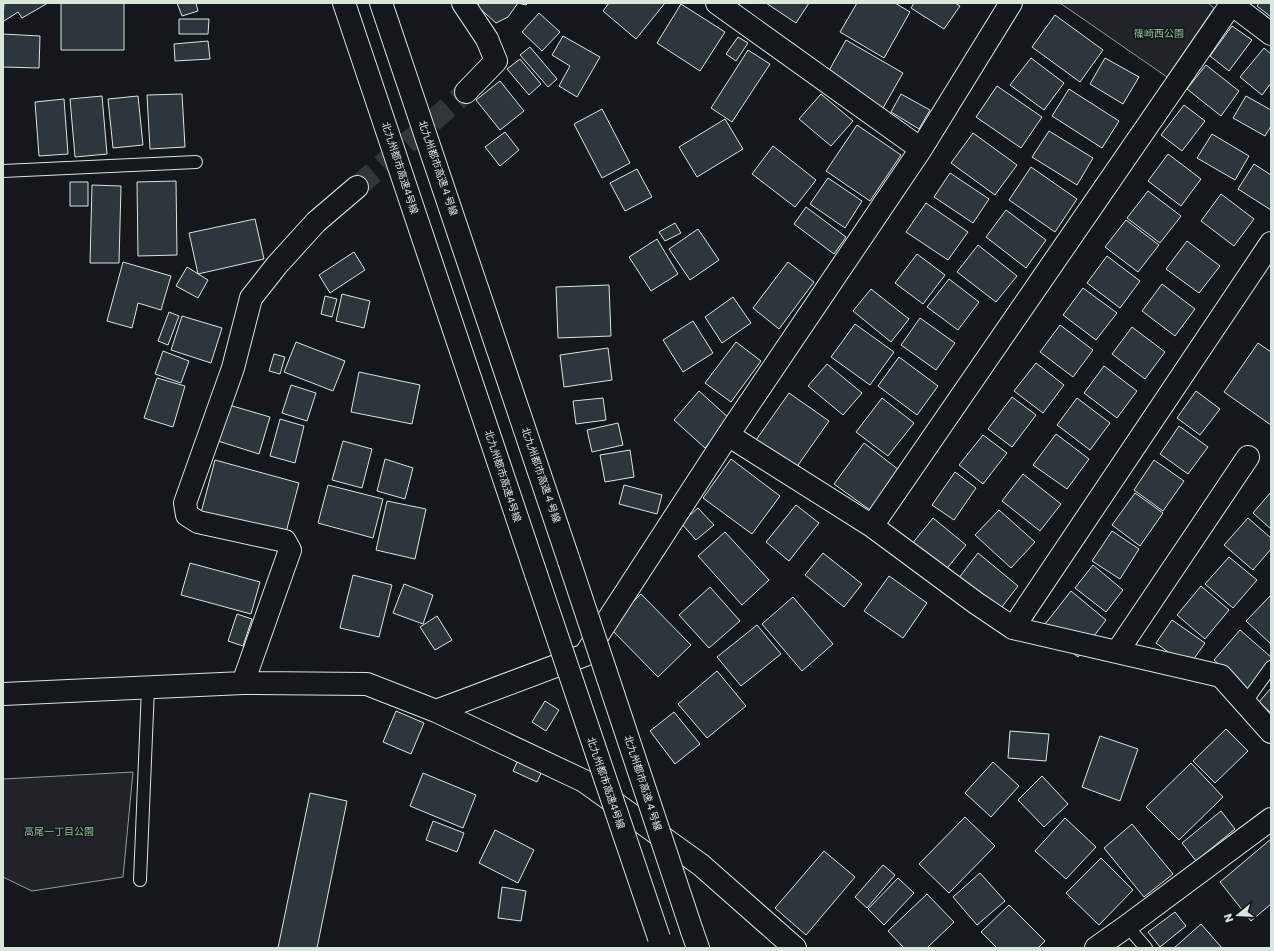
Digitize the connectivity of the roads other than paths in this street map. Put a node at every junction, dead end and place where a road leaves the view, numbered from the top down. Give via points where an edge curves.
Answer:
1 (344, 3) edge
2 (381, 3) edge
3 (463, 3) edge
4 (1011, 3) edge
5 (1231, 3) edge
6 (721, 4) edge
7 (1271, 34) edge
8 (466, 92) tunnel mouth
9 (921, 149) junction
10 (196, 162) dead end
11 (3, 171) edge
12 (357, 187) tunnel mouth
13 (1271, 243) edge
14 (728, 435) junction
15 (1248, 457) dead end
16 (872, 526) junction
17 (1013, 628) junction
18 (1117, 652) junction
19 (1271, 667) edge
20 (242, 683) junction
21 (148, 688) junction
22 (3, 694) edge
23 (1245, 703) junction
24 (436, 711) junction
25 (1271, 732) edge
26 (1271, 818) edge
27 (140, 880) dead end
28 (1127, 926) junction
29 (695, 939) edge
30 (661, 943) edge
31 (795, 948) edge
32 (1096, 948) edge
33 (1146, 948) edge

1 - 30 main road, 北九州都市高速4号線, bridge
2 - 29 main road, 北九州都市高速４号線, bridge
3 - 8 main road via 487,39 496,60
4 - 9 main road
5 - 7 main road
5 - 16 main road
6 - 9 main road
9 - 14 main road
10 - 11 lane
12 - 20 main road via 316,222 251,298 233,368 184,504 187,514 198,522 285,541 290,550
13 - 17 main road
14 - 16 main road
14 - 24 main road via 584,655
15 - 18 main road
16 - 17 main road via 976,604
17 - 18 main road
18 - 23 main road via 1221,676
19 - 23 lane
20 - 21 main road
20 - 24 main road via 367,684
21 - 22 main road
21 - 27 lane
23 - 25 main road
24 - 31 main road via 584,781 701,865
26 - 28 main road
28 - 32 main road
28 - 33 lane

